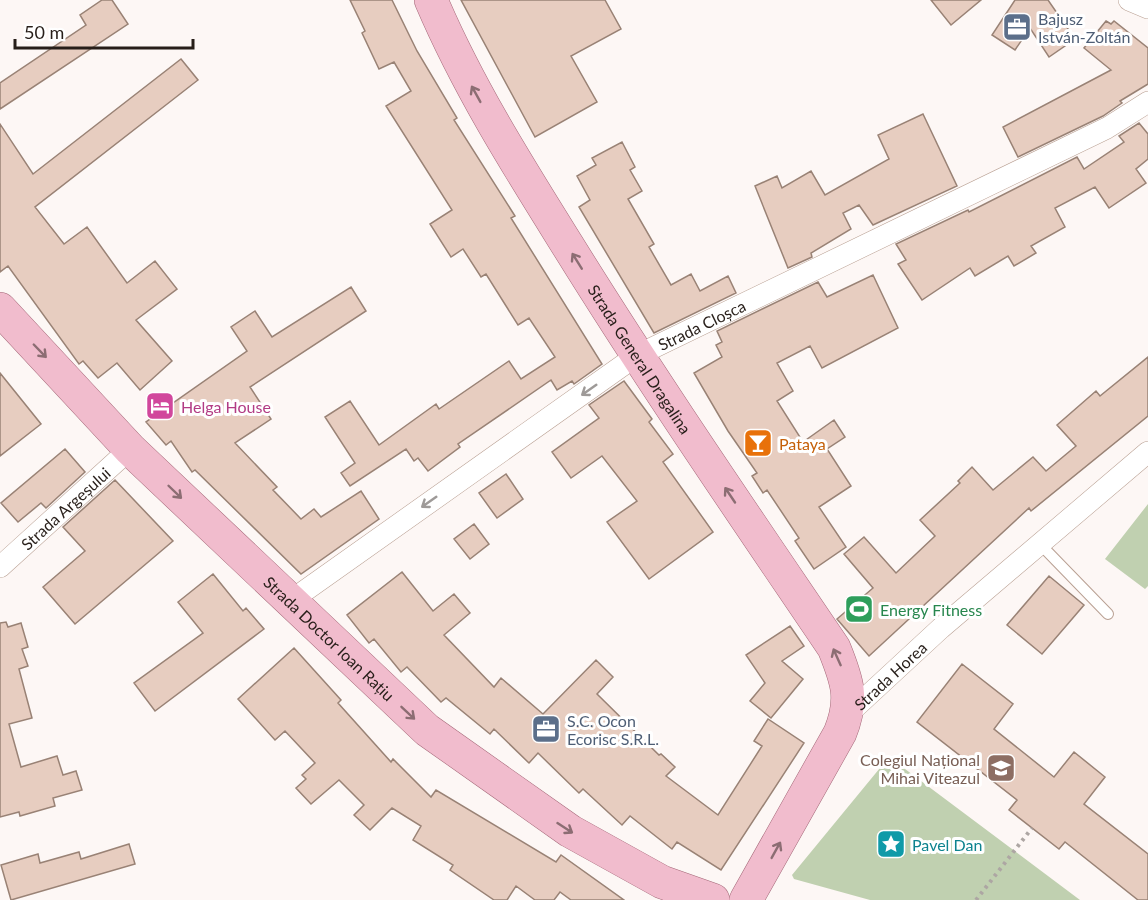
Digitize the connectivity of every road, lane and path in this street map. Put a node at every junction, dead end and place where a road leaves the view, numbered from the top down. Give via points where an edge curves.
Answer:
1 (431, 0) edge
2 (1129, 0) edge
3 (1148, 8) edge
4 (1148, 102) edge
5 (0, 309) edge
6 (636, 356) junction
7 (130, 449) junction
8 (1148, 452) edge
9 (1040, 544) junction
10 (0, 567) edge
11 (289, 602) junction
12 (1108, 614) dead end
13 (848, 714) junction
14 (1032, 828) dead end
15 (713, 900) edge
16 (746, 900) edge
17 (976, 900) edge

6 -> 1 main road, Strada General Dragalina via 491,123 454,54
2 - 3 street
4 - 6 street, Strada Cloșca via 1107,128
5 -> 7 main road, Strada Doctor Ioan Rațiu
6 -> 11 street, Strada Cloșca
13 -> 6 main road, Strada General Dragalina via 849,693 834,648
7 - 10 street, Strada Argeșului
7 -> 11 main road, Strada Doctor Ioan Rațiu
8 - 9 street, Strada Horea
9 - 12 lane
9 - 13 street, Strada Horea
11 -> 15 main road, Strada Doctor Ioan Rațiu via 427,730 566,829 662,882
16 -> 13 main road, Strada Horea
14 - 17 path

